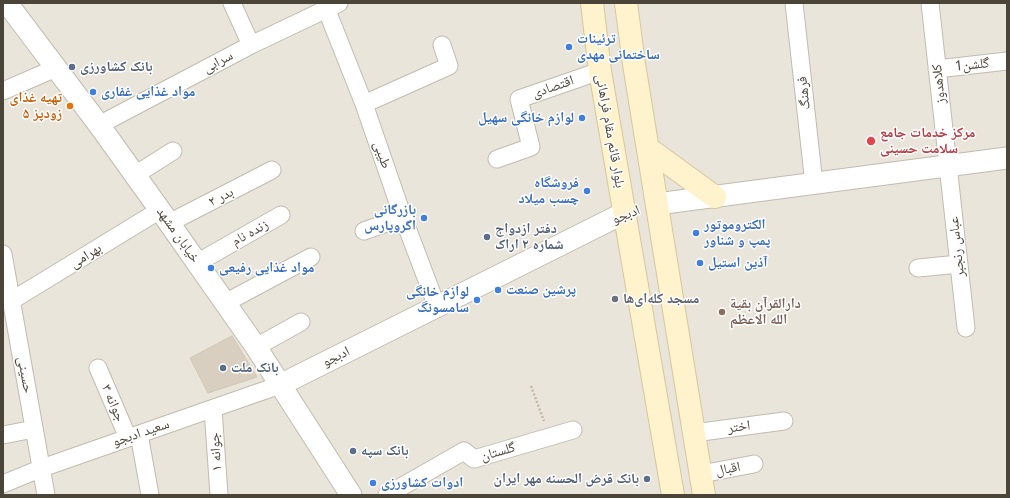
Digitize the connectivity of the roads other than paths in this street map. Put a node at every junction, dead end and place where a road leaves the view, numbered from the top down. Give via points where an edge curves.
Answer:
1 (7, 3) edge
2 (232, 3) edge
3 (592, 3) edge
4 (626, 3) edge
5 (794, 3) edge
6 (930, 3) edge
7 (330, 5) edge
8 (252, 45) junction
9 (442, 45) dead end
10 (1007, 61) edge
11 (56, 68) junction
12 (937, 69) junction
13 (600, 71) junction
14 (3, 91) edge
15 (364, 104) junction
16 (99, 125) junction
17 (648, 149) junction
18 (173, 151) dead end
19 (1007, 158) edge
20 (497, 159) dead end
21 (948, 166) junction
22 (272, 170) dead end
23 (135, 176) junction
24 (814, 184) junction
25 (714, 197) junction
26 (657, 204) junction
27 (624, 213) junction
28 (281, 215) dead end
29 (165, 216) junction
30 (403, 217) junction
31 (364, 231) dead end
32 (3, 254) edge
33 (311, 257) dead end
34 (197, 263) junction
35 (959, 264) junction
36 (918, 268) dead end
37 (4, 272) edge
38 (12, 302) junction
39 (225, 303) junction
40 (437, 307) junction
41 (301, 322) dead end
42 (966, 328) dead end
43 (256, 347) junction
44 (98, 368) dead end
45 (280, 385) junction
46 (213, 408) junction
47 (784, 421) dead end
48 (34, 429) junction
49 (573, 430) dead end
50 (694, 433) junction
51 (3, 435) edge
52 (133, 436) junction
53 (754, 464) dead end
54 (42, 468) junction
55 (3, 484) edge
56 (703, 485) edge
57 (46, 495) edge
58 (150, 495) edge
59 (219, 495) edge
60 (351, 495) edge
61 (387, 495) edge
62 (673, 495) edge

1 - 11 street, خیابان مشهد
2 - 8 street
3 - 13 main road, بلوار قائم مقام فراهانی
4 - 17 main road
5 - 24 street, فرهنگ
6 - 12 street, کلاهدوز
7 - 8 street, سرابی
7 - 15 street, طیبی
8 - 16 street, سرابی
9 - 15 street via 449,66
10 - 12 street, گلشن1
11 - 14 street
11 - 16 street, خیابان مشهد
12 - 21 street, کلاهدوز
13 - 20 street, اقتصادی via 519,99 531,147
13 - 27 main road, بلوار قائم مقام فراهانی
15 - 30 street, طیبی
16 - 23 street, خیابان مشهد
17 - 25 main road
17 - 26 main road
18 - 23 street
19 - 21 street, ادبجو
21 - 24 street, ادبجو
21 - 35 street, عباس رنجبر
22 - 29 street, بدر ۲
23 - 29 street, خیابان مشهد
24 - 25 street, ادبجو
25 - 26 street, ادبجو
26 - 27 main road, ادبجو
26 - 50 main road
27 - 40 street, ادبجو
27 - 62 main road, بلوار قائم مقام فراهانی
28 - 34 street, زنده نام
29 - 34 street, خیابان مشهد
29 - 38 street, بهرامی
30 - 31 street
30 - 40 street, طیبی
32 - 37 street, حسینی
33 - 39 street
34 - 39 street, خیابان مشهد
35 - 36 street
35 - 42 street, عباس رنجبر
37 - 38 street, حسینی
38 - 48 street, حسینی
39 - 43 street, خیابان مشهد
40 - 45 street, ادبجو
41 - 43 street
43 - 45 street, خیابان مشهد
44 - 52 street, جوانه ۳
45 - 46 street, سعید ادبجو
45 - 60 street, خیابان مشهد
46 - 52 street, سعید ادبجو
46 - 59 street, جوانه ۱
47 - 50 street, اختر
48 - 51 street
48 - 54 street, حسینی
49 - 61 street, گلستان via 474,459 464,451
50 - 56 main road
52 - 54 street, سعید ادبجو
52 - 58 street, جوانه ۳
53 - 56 street, اقبال
54 - 55 street, سعید ادبجو
54 - 57 street, حسینی

